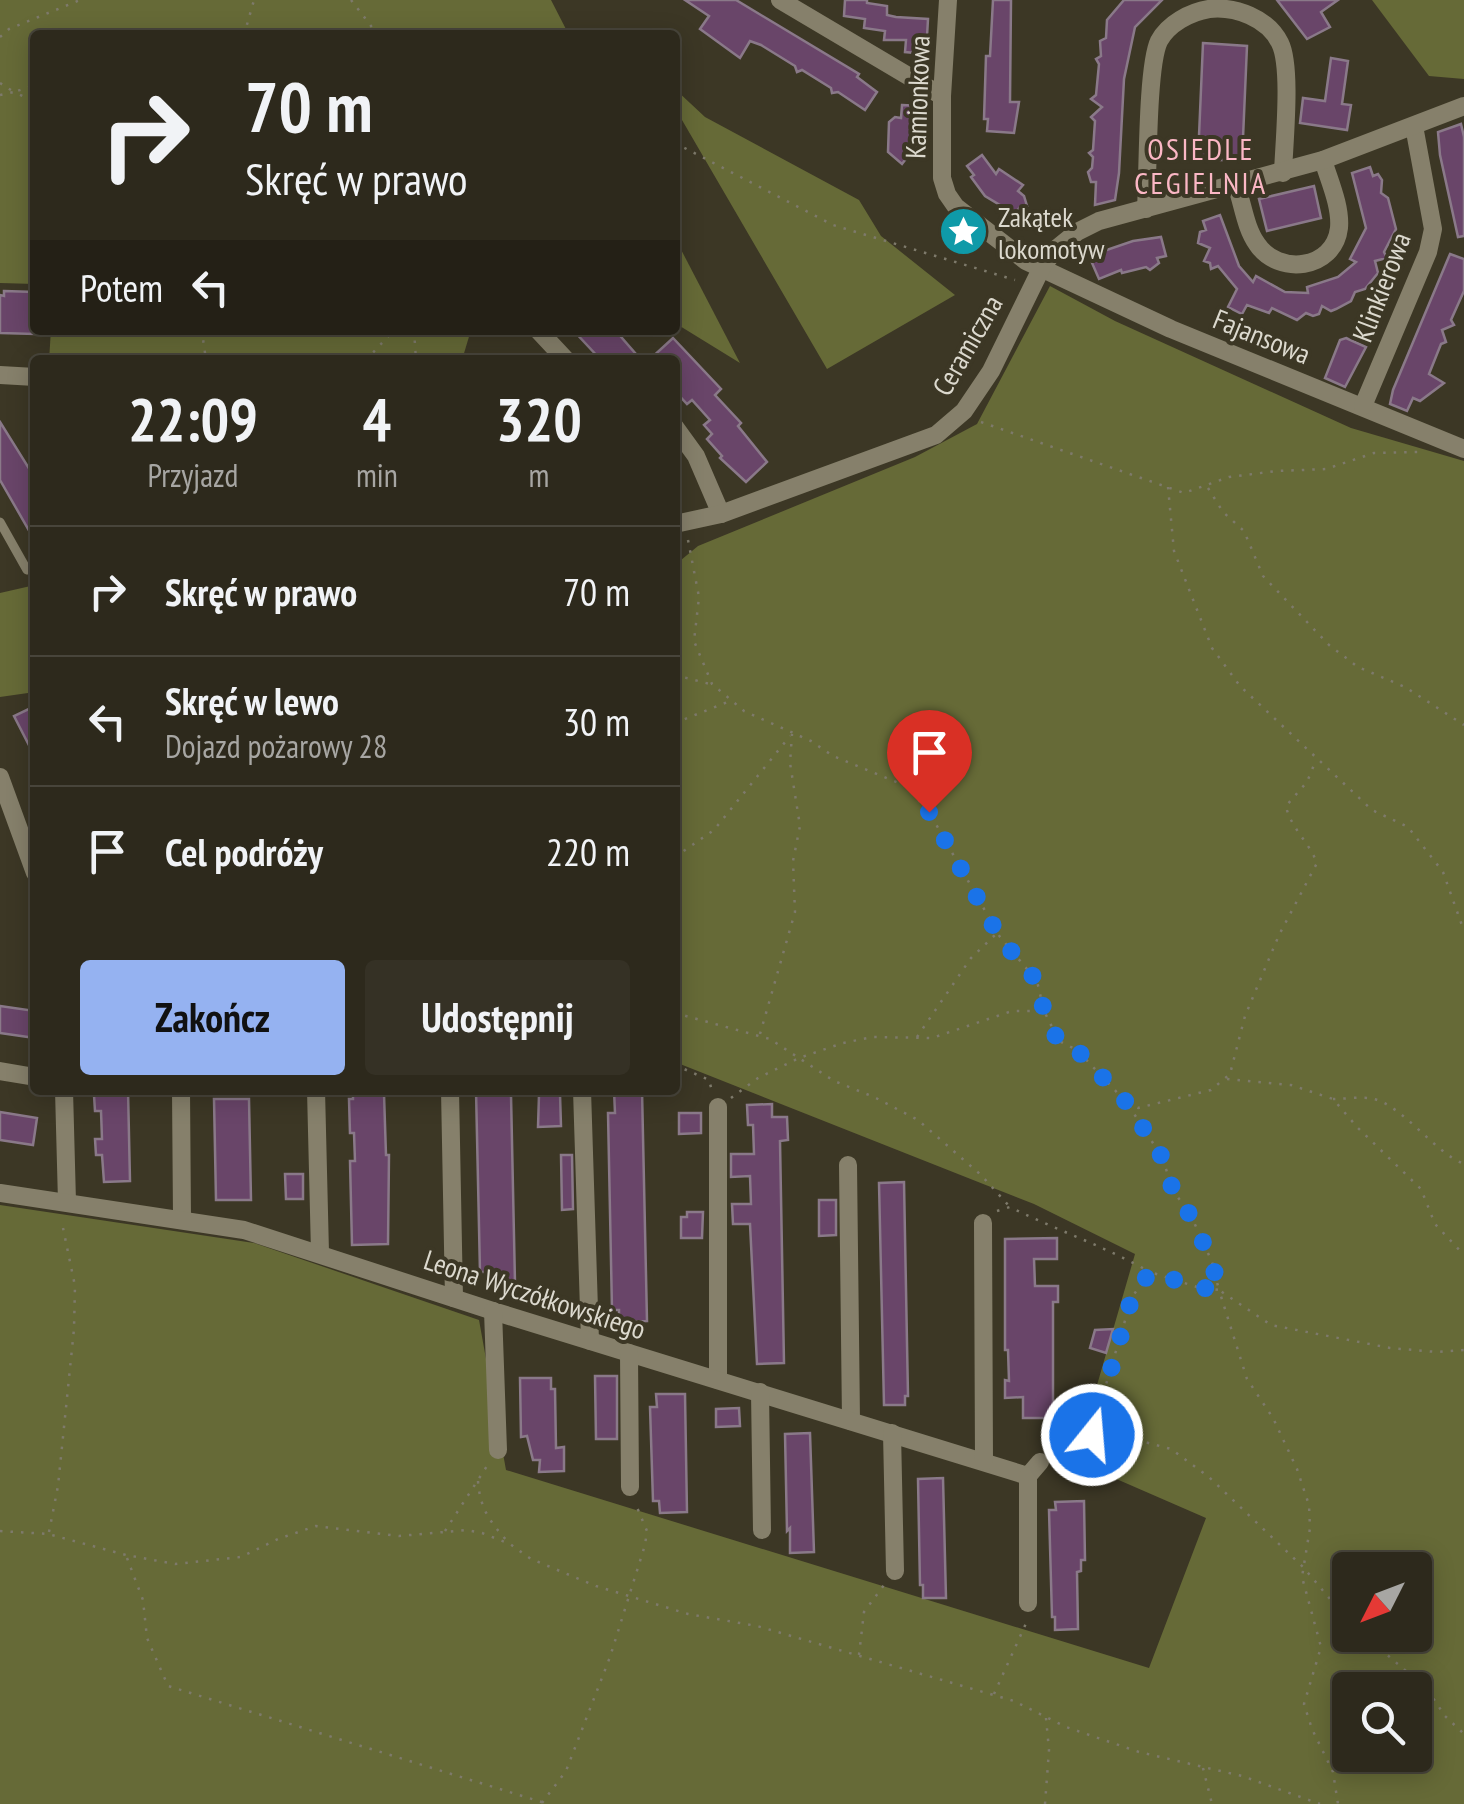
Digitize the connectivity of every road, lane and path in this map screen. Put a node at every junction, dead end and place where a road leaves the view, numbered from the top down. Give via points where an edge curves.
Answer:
1 (80, 0) edge
2 (254, 0) edge
3 (351, 0) edge
4 (780, 0) edge
5 (948, 0) edge
6 (245, 30) edge
7 (374, 30) edge
8 (0, 37) edge
9 (0, 83) edge
10 (30, 87) edge
11 (14, 92) junction
12 (0, 95) edge
13 (942, 96) junction
14 (30, 100) edge
15 (1464, 106) edge
16 (1414, 126) junction
17 (680, 146) edge
18 (1323, 160) junction
19 (1283, 173) junction
20 (1236, 185) junction
21 (1146, 209) junction
22 (1042, 267) junction
23 (1021, 283) dead end
24 (389, 335) edge
25 (543, 335) edge
26 (371, 355) edge
27 (561, 355) edge
28 (0, 375) edge
29 (30, 376) edge
30 (1363, 406) junction
31 (959, 416) junction
32 (680, 434) edge
33 (1464, 449) edge
34 (1423, 452) dead end
35 (1206, 486) junction
36 (1168, 488) junction
37 (721, 514) junction
38 (0, 522) edge
39 (680, 524) edge
40 (27, 570) dead end
41 (680, 676) edge
42 (712, 684) junction
43 (732, 701) junction
44 (680, 720) edge
45 (1464, 725) edge
46 (792, 733) junction
47 (1317, 759) junction
48 (1, 781) edge
49 (27, 825) edge
50 (680, 854) edge
51 (1464, 930) edge
52 (998, 933) junction
53 (1044, 1011) junction
54 (680, 1013) edge
55 (759, 1037) junction
56 (916, 1037) junction
57 (799, 1058) junction
58 (680, 1067) edge
59 (0, 1071) edge
60 (30, 1076) edge
61 (1225, 1078) junction
62 (64, 1095) edge
63 (181, 1095) edge
64 (316, 1095) edge
65 (450, 1095) edge
66 (582, 1095) edge
67 (1334, 1099) junction
68 (1127, 1103) junction
69 (718, 1107) junction
70 (1464, 1164) edge
71 (848, 1165) dead end
72 (0, 1192) edge
73 (63, 1202) junction
74 (1010, 1207) junction
75 (182, 1219) junction
76 (983, 1223) joint
77 (320, 1253) junction
78 (1464, 1255) edge
79 (1150, 1272) junction
80 (1219, 1290) junction
81 (454, 1298) junction
82 (494, 1311) junction
83 (590, 1341) junction
84 (1464, 1350) edge
85 (629, 1353) junction
86 (718, 1380) junction
87 (760, 1392) junction
88 (851, 1420) junction
89 (892, 1433) junction
90 (1092, 1435) junction
91 (498, 1450) joint
92 (984, 1461) junction
93 (1034, 1469) junction
94 (478, 1478) junction
95 (630, 1487) joint
96 (762, 1530) dead end
97 (0, 1531) edge
98 (444, 1532) junction
99 (48, 1534) junction
100 (510, 1544) junction
101 (126, 1555) junction
102 (1304, 1568) junction
103 (895, 1572) joint
104 (627, 1595) junction
105 (1332, 1601) edge
106 (1028, 1603) joint
107 (1384, 1652) edge
108 (859, 1656) junction
109 (994, 1695) junction
110 (1046, 1717) junction
111 (1464, 1734) edge
112 (1203, 1767) junction
113 (544, 1803) edge
114 (1045, 1804) edge
115 (1212, 1804) edge
116 (1320, 1804) edge
117 (1338, 1804) edge

1 - 8 path
2 - 6 path
3 - 7 path
4 - 13 street
5 - 13 street, Kamionkowa
9 - 11 path
10 - 11 path
11 - 12 path
11 - 14 path
13 - 22 street, Kamionkowa via 946,194 1007,248
15 - 16 street, Ceramiczna
16 - 18 street, Ceramiczna
16 - 30 street, Klinkierowa via 1433,229
17 - 23 path via 833,225
18 - 19 street, Ceramiczna
18 - 20 street via 1339,231 1328,252 1302,265 1274,260 1258,246
19 - 20 street, Ceramiczna
19 - 21 street via 1280,41 1232,9 1188,14 1165,32 1154,55
20 - 21 street, Ceramiczna
21 - 22 street, Ceramiczna via 1088,226
22 - 30 street, Fajansowa via 1171,329
22 - 31 street, Ceramiczna via 991,371
24 - 26 path
25 - 27 street
28 - 29 street
30 - 33 street, Fajansowa
31 - 36 path
31 - 37 street, Ceramiczna via 936,435
32 - 37 street
34 - 35 path via 1374,453 1326,469
35 - 36 path via 1184,494
35 - 45 path via 1244,531 1263,576 1330,645
36 - 47 path via 1174,550 1212,648 1240,686
37 - 39 street, Ceramiczna
38 - 40 lane
39 - 42 path via 699,597 694,641
41 - 42 path
42 - 43 path
43 - 44 path
43 - 46 path
46 - 50 path via 741,801
46 - 52 path via 906,786 929,812
46 - 55 path via 800,826 793,860 795,912
47 - 51 path via 1372,810 1408,827 1443,872
47 - 61 path via 1286,806 1317,863 1279,935
48 - 49 street
52 - 53 path via 1037,981
52 - 56 path via 971,958
53 - 56 path via 1012,1011 932,1038
53 - 68 path via 1058,1041 1077,1050
54 - 55 path
55 - 57 path
56 - 57 path via 874,1037
57 - 69 path
57 - 74 path via 918,1120
58 - 69 path via 709,1080
59 - 60 street
61 - 67 path via 1290,1084
61 - 68 path via 1211,1090 1138,1108
62 - 73 street
63 - 75 street
64 - 77 street
65 - 81 street
66 - 83 street
67 - 70 path via 1375,1099
67 - 78 path via 1421,1190 1435,1224
68 - 80 path via 1162,1157
69 - 86 street
71 - 88 street
72 - 73 street, Leona Wyczółkowskiego
73 - 75 street, Leona Wyczółkowskiego
73 - 99 path via 74,1329
74 - 76 path
74 - 79 path
75 - 77 street, Leona Wyczółkowskiego
76 - 92 street
77 - 81 street, Leona Wyczółkowskiego
79 - 80 path
79 - 90 path via 1132,1297
80 - 84 path via 1271,1325 1390,1348
80 - 102 path via 1247,1380 1272,1418 1309,1505
81 - 82 street, Leona Wyczółkowskiego
82 - 83 street, Leona Wyczółkowskiego
82 - 91 street
83 - 85 street, Leona Wyczółkowskiego
85 - 86 street, Leona Wyczółkowskiego
85 - 95 street
86 - 87 street, Leona Wyczółkowskiego
87 - 88 street, Leona Wyczółkowskiego
87 - 96 street
88 - 89 street, Leona Wyczółkowskiego
89 - 92 street, Leona Wyczółkowskiego
89 - 103 street
90 - 93 path
90 - 102 path via 1171,1448
91 - 94 path
92 - 93 street, Leona Wyczółkowskiego
93 - 106 street
94 - 98 path
94 - 100 path via 479,1504
95 - 104 path via 648,1532
97 - 99 path
98 - 100 path via 467,1530
98 - 101 path via 399,1536 316,1526 241,1556 175,1564
99 - 101 path
100 - 104 path via 531,1559
101 - 113 path via 143,1600 147,1638 168,1686
102 - 105 path
102 - 117 path via 1320,1647 1304,1704 1333,1772
103 - 108 path via 864,1612
104 - 108 path
104 - 113 path via 566,1771
106 - 109 path via 1028,1623
107 - 111 path via 1427,1688
108 - 109 path
109 - 110 path
110 - 112 path via 1138,1752
110 - 114 path
112 - 115 path
112 - 116 path

